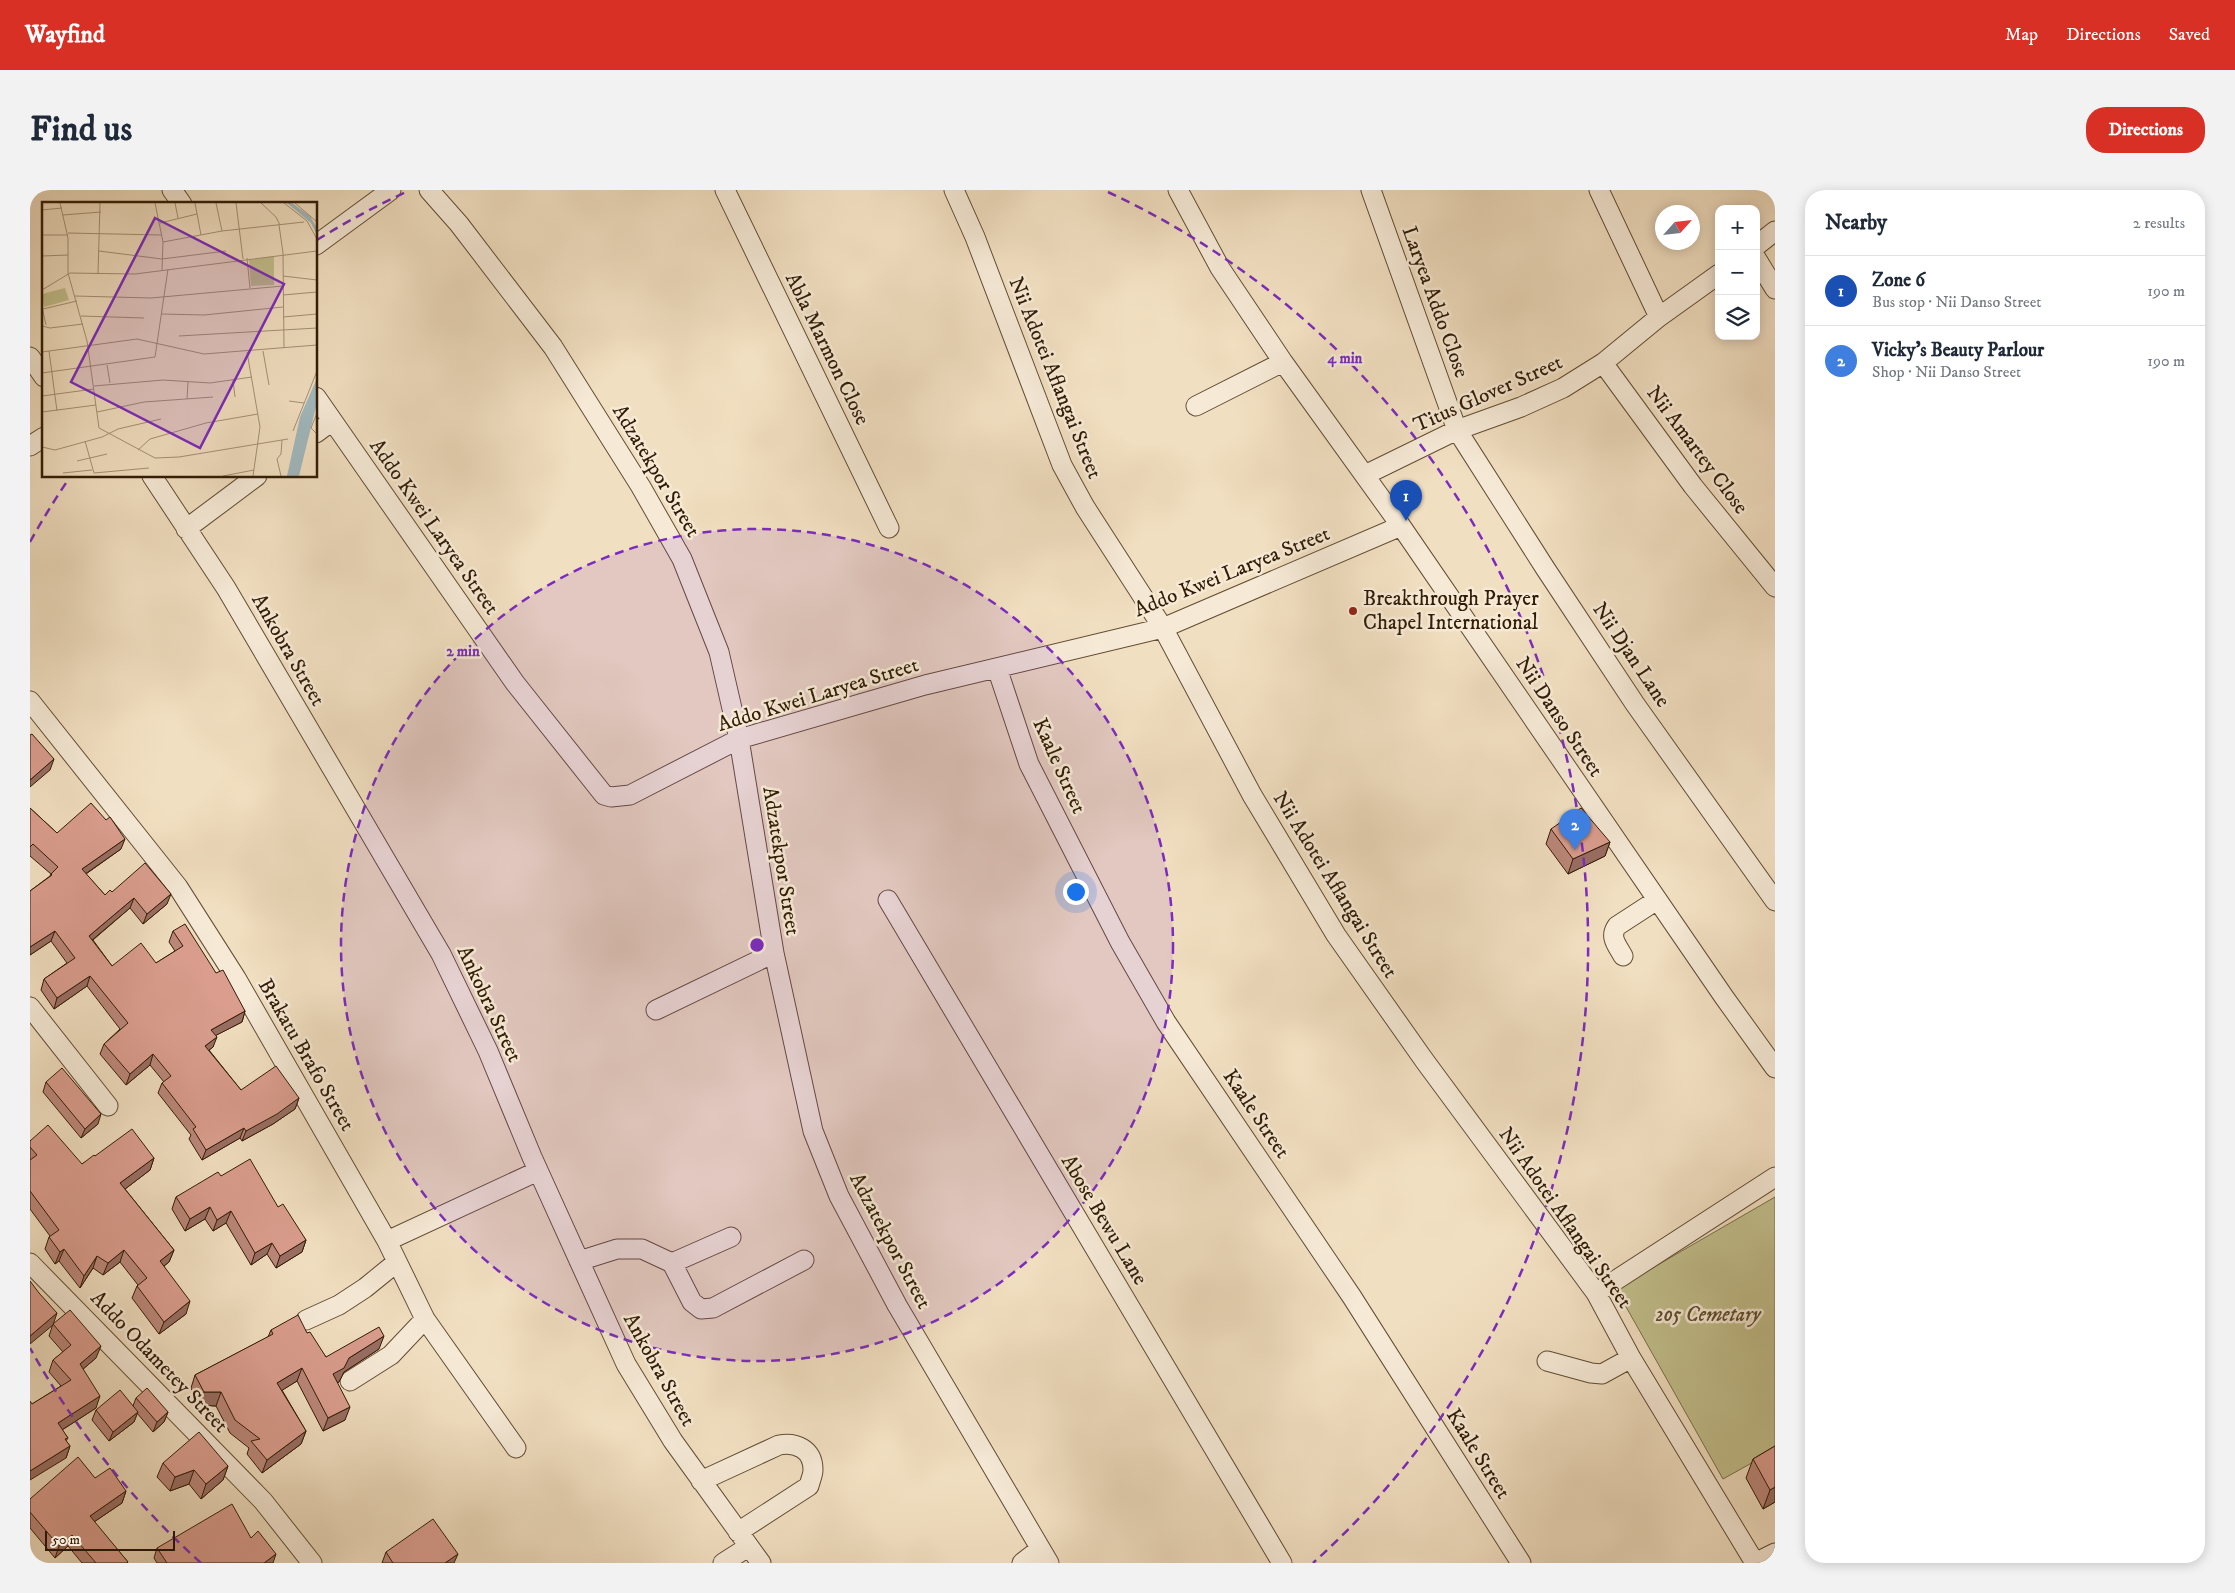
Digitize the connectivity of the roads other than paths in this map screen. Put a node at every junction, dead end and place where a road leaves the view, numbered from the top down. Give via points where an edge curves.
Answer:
1 (172, 190) edge
2 (392, 190) edge
3 (429, 190) edge
4 (725, 190) edge
5 (954, 190) edge
6 (1178, 190) edge
7 (1370, 190) edge
8 (1599, 190) edge
9 (181, 202) edge
10 (1775, 231) edge
11 (1760, 243) edge
12 (318, 245) edge
13 (1760, 265) edge
14 (1715, 277) edge
15 (1775, 289) edge
16 (1659, 318) junction
17 (30, 357) edge
18 (1283, 362) junction
19 (1603, 363) junction
20 (42, 374) edge
21 (318, 400) edge
22 (1196, 406) dead end
23 (332, 421) junction
24 (1457, 430) junction
25 (318, 432) edge
26 (42, 438) edge
27 (30, 446) edge
28 (1365, 475) junction
29 (153, 478) edge
30 (254, 478) edge
31 (1401, 526) junction
32 (888, 528) dead end
33 (186, 529) junction
34 (1775, 587) edge
35 (1162, 628) junction
36 (997, 668) junction
37 (30, 701) edge
38 (738, 739) junction
39 (888, 900) dead end
40 (1658, 900) junction
41 (1775, 901) edge
42 (774, 953) junction
43 (1623, 956) dead end
44 (30, 1007) edge
45 (656, 1010) dead end
46 (1775, 1068) edge
47 (108, 1106) dead end
48 (538, 1171) junction
49 (1775, 1177) edge
50 (732, 1237) dead end
51 (387, 1241) junction
52 (804, 1260) dead end
53 (579, 1261) junction
54 (397, 1262) junction
55 (30, 1263) edge
56 (672, 1263) junction
57 (1596, 1293) junction
58 (425, 1319) junction
59 (306, 1320) dead end
60 (1631, 1358) junction
61 (1547, 1361) dead end
62 (350, 1381) dead end
63 (516, 1448) dead end
64 (701, 1481) junction
65 (743, 1539) junction
66 (1775, 1553) edge
67 (1045, 1556) edge
68 (312, 1563) edge
69 (723, 1563) edge
70 (760, 1563) edge
71 (1022, 1563) edge
72 (1282, 1563) edge
73 (1521, 1563) edge
74 (1755, 1563) edge

1 - 9 street
2 - 12 street
3 - 38 street, Adzatekpor Street via 553,347 682,558 719,652
4 - 32 street, Abla Marmon Close
5 - 35 street, Nii Adotei Aflangai Street via 1062,465
6 - 18 street, Nii Danso Street via 1220,268
7 - 24 street, Laryea Addo Close
8 - 16 street
10 - 11 street
13 - 15 street
14 - 16 street, Titus Glover Street
16 - 19 street, Titus Glover Street
17 - 20 street
18 - 22 street
18 - 28 street, Nii Danso Street
19 - 24 street, Titus Glover Street via 1564,388
19 - 34 street, Nii Amartey Close via 1693,486
21 - 23 street, Addo Kwei Laryea Street
23 - 25 street
23 - 38 street, Addo Kwei Laryea Street via 515,683 604,795 611,798 630,794
24 - 28 street, Titus Glover Street
24 - 41 street, Nii Djan Lane via 1630,696
26 - 27 street
28 - 31 street, Nii Danso Street
29 - 33 street, Ankobra Street
30 - 33 street
31 - 35 street, Addo Kwei Laryea Street
31 - 40 street, Nii Danso Street
33 - 48 street, Ankobra Street via 226,588 441,954 488,1051
35 - 36 street, Addo Kwei Laryea Street
35 - 57 street, Nii Adotei Aflangai Street via 1252,796 1336,935
36 - 38 street, Addo Kwei Laryea Street via 925,684
36 - 73 street, Kaale Street via 1029,764 1120,942 1166,1022 1352,1297
37 - 51 street, Brakatu Brafo Street via 178,887 236,978
38 - 42 street, Adzatekpor Street
39 - 72 street, Abose Bewu Lane
40 - 43 street via 1617,926 1613,932
40 - 46 street, Nii Danso Street
42 - 45 street
42 - 67 street, Adzatekpor Street via 813,1131 839,1196 898,1305
44 - 47 street
48 - 51 street
48 - 53 street, Ankobra Street
49 - 57 street
50 - 56 street
51 - 54 street, Brakatu Brafo Street
52 - 56 street via 713,1308 701,1308 692,1302
53 - 56 street via 617,1249 642,1249
53 - 64 street, Ankobra Street via 626,1364 672,1441
54 - 58 street, Brakatu Brafo Street
54 - 59 street via 366,1288
55 - 68 street, Addo Odametey Street via 263,1501
57 - 60 street, Nii Adotei Aflangai Street
58 - 62 street via 391,1355
58 - 63 street, Brakatu Brafo Street
60 - 61 street via 1602,1374
60 - 74 street, Nii Adotei Aflangai Street
64 - 65 street, Ankobra Street
64 - 65 street via 779,1445 791,1443 801,1446 810,1457 813,1470 809,1486
65 - 69 street
65 - 70 street, Ankobra Street
66 - 74 street
67 - 71 street

